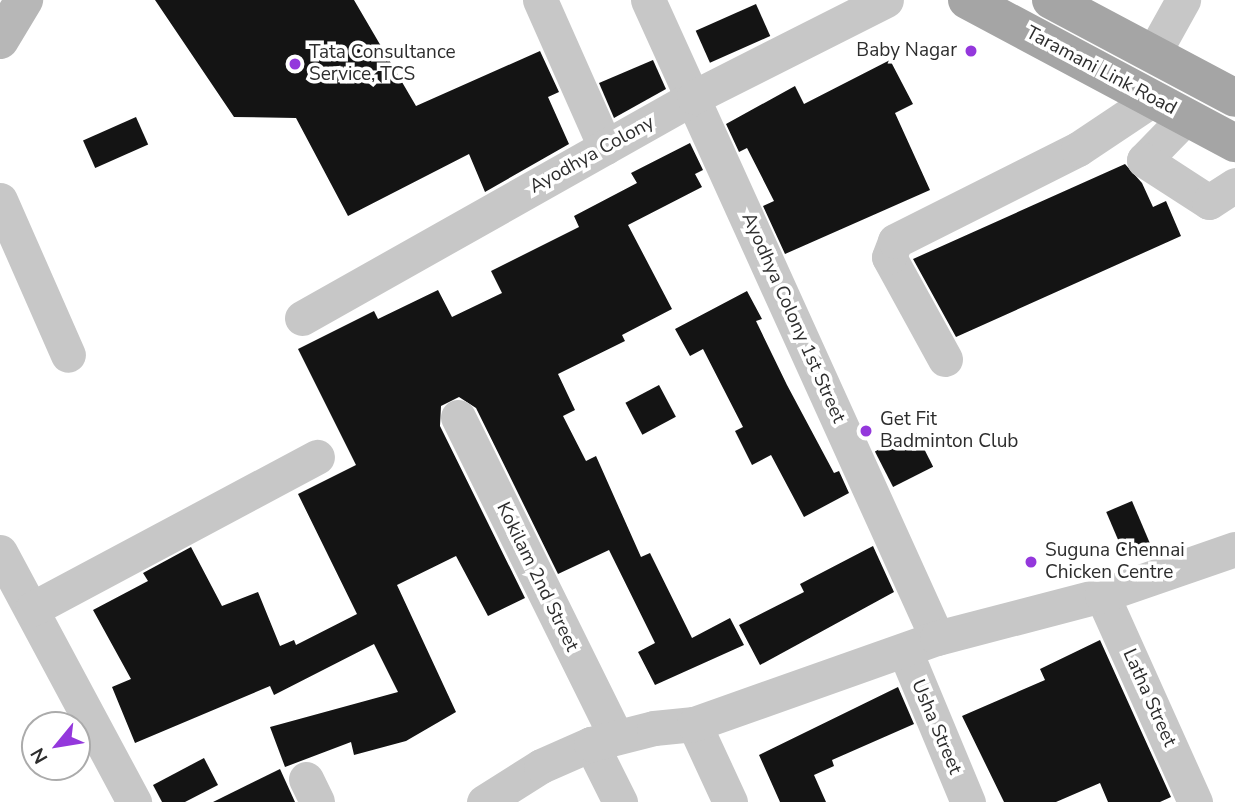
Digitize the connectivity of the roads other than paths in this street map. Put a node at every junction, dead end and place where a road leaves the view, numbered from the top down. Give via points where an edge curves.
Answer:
1 (24, 0) edge
2 (540, 0) edge
3 (648, 0) edge
4 (886, 0) edge
5 (967, 0) edge
6 (1051, 0) edge
7 (1183, 0) edge
8 (0, 40) edge
9 (1153, 54) junction
10 (694, 97) junction
11 (1235, 98) edge
12 (1153, 99) junction
13 (1186, 117) junction
14 (1092, 139) junction
15 (1235, 143) edge
16 (605, 147) junction
17 (1144, 160) junction
18 (1235, 185) edge
19 (0, 200) edge
20 (302, 318) dead end
21 (68, 355) dead end
22 (945, 359) dead end
23 (458, 417) dead end
24 (317, 457) dead end
25 (1235, 549) edge
26 (0, 552) edge
27 (1102, 595) junction
28 (32, 609) junction
29 (937, 638) junction
30 (905, 651) junction
31 (694, 724) junction
32 (604, 740) junction
33 (134, 802) edge
34 (484, 802) edge
35 (620, 802) edge
36 (730, 802) edge
37 (968, 802) edge
38 (1195, 802) edge

1 - 8 street
2 - 16 street
3 - 10 street, Ayodhya Colony 1st Street
4 - 10 street, Ayodhya Colony
5 - 12 main road, Taramani Link Road
6 - 9 main road, Taramani Link Road
7 - 9 street
9 - 11 main road, Taramani Link Road
10 - 16 street, Ayodhya Colony
10 - 29 street, Ayodhya Colony 1st Street
12 - 13 main road, Taramani Link Road
12 - 14 street
13 - 15 main road, Taramani Link Road
13 - 17 street
14 - 17 street
14 - 22 street via 895,242 889,250
16 - 20 street, Ayodhya Colony
17 - 18 street via 1209,202
19 - 21 street
23 - 32 street, Kokilam 2nd Street
24 - 28 street
25 - 27 street
26 - 28 street
27 - 29 street
27 - 38 street, Latha Street
28 - 33 street
29 - 30 street
30 - 31 street
30 - 37 street, Usha Street
31 - 32 street
31 - 36 street
32 - 34 street via 541,766
32 - 35 street, Kokilam 2nd Street

